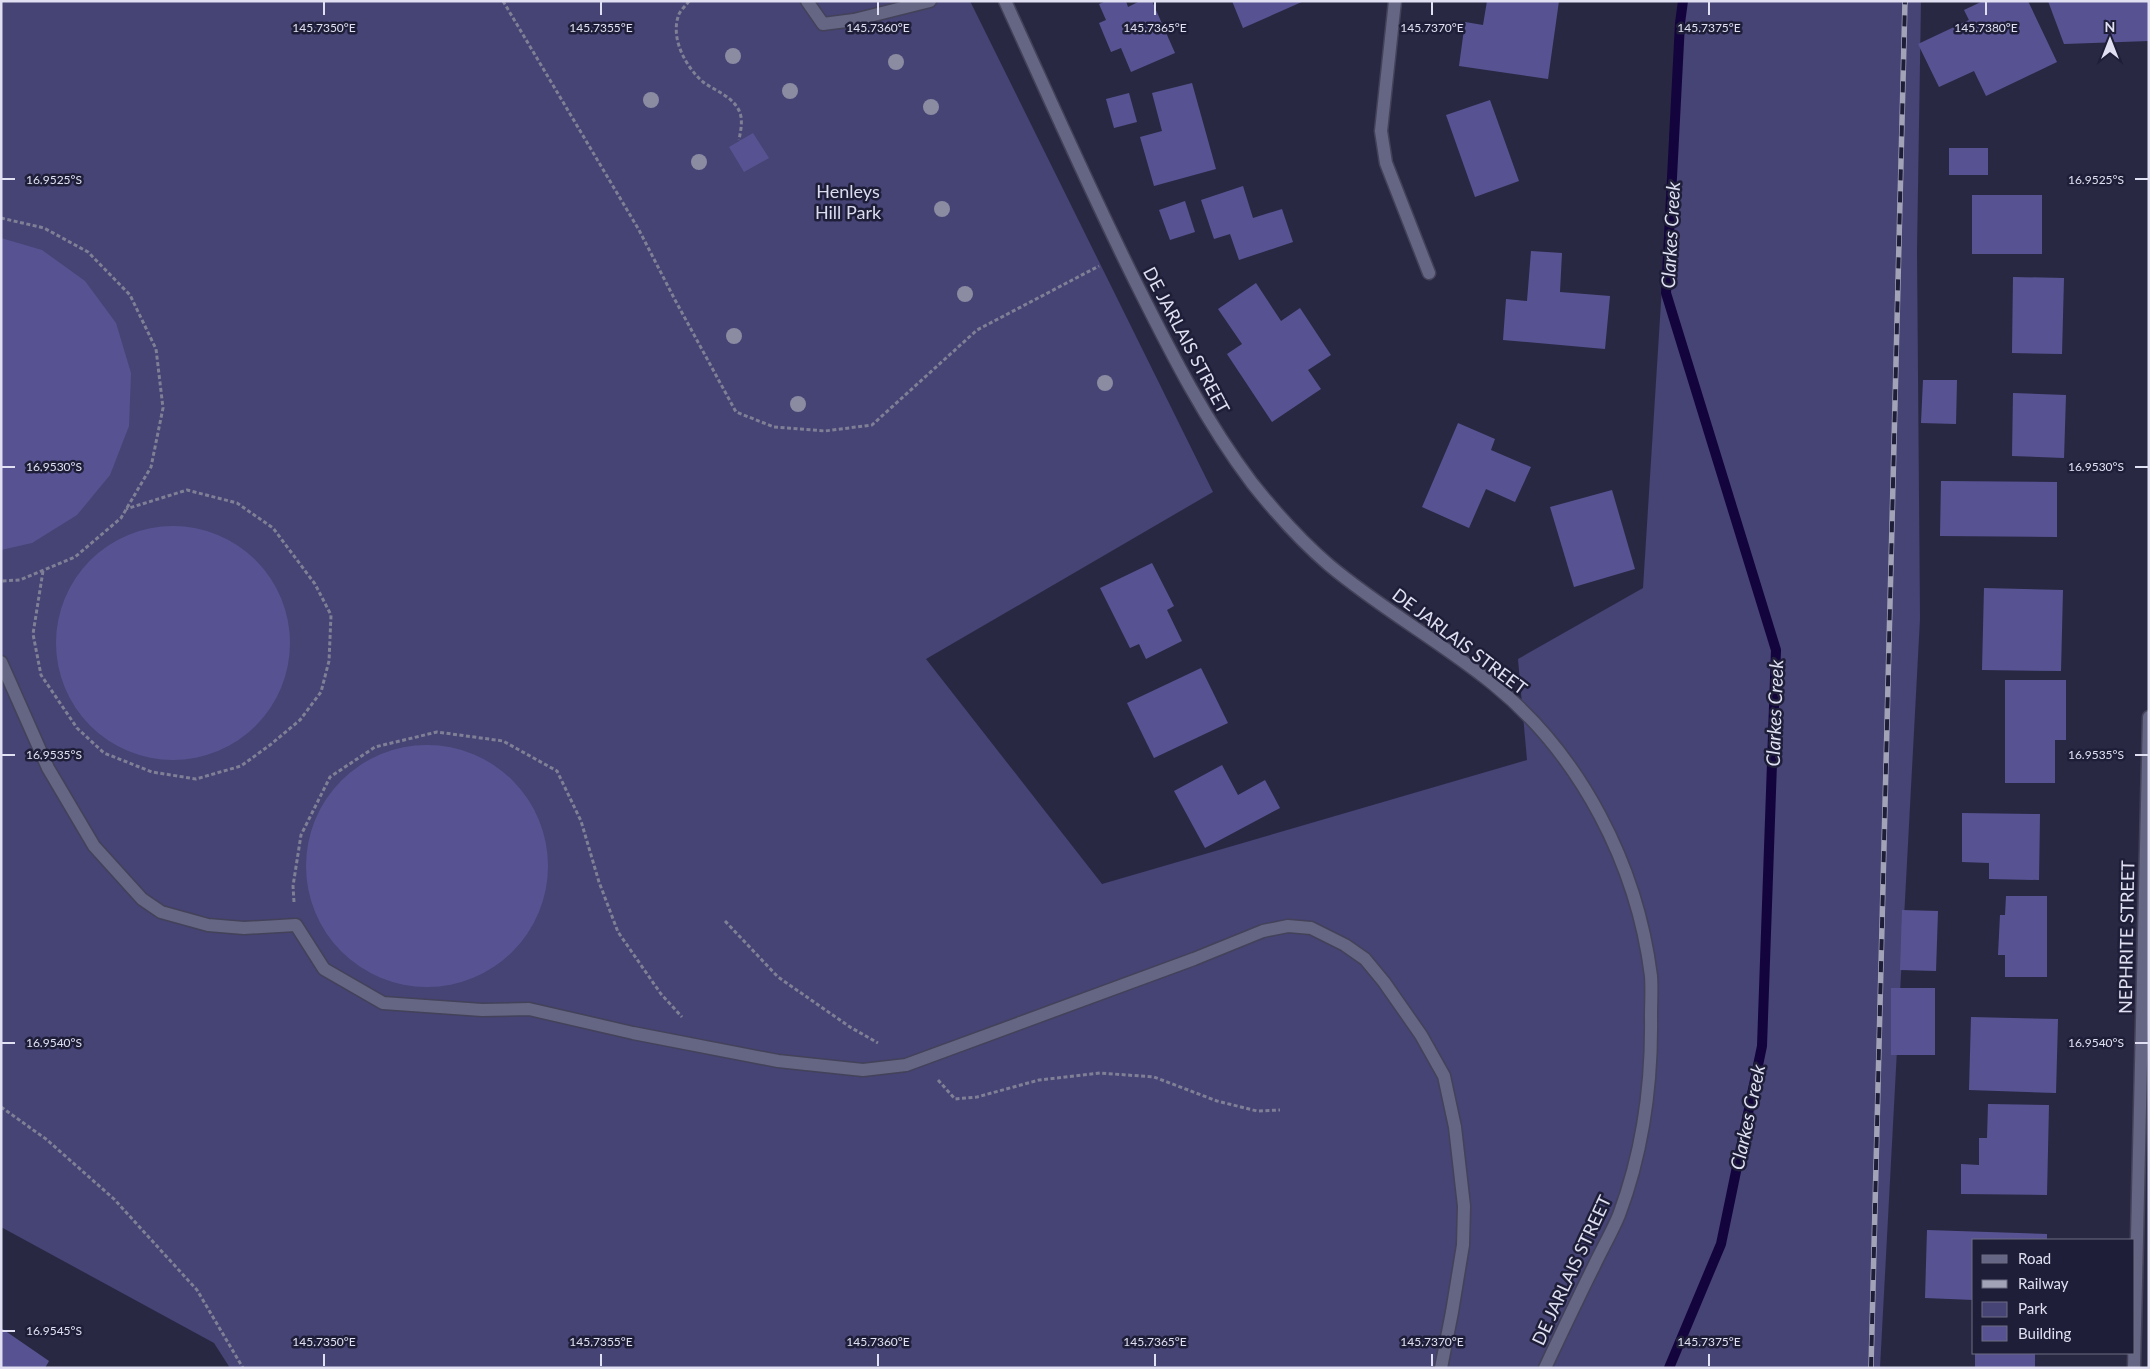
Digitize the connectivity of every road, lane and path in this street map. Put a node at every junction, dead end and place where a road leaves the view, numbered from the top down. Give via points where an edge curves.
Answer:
1 (503, 1) edge
2 (689, 1) edge
3 (807, 1) edge
4 (930, 1) edge
5 (1005, 1) edge
6 (1395, 1) edge
7 (739, 140) dead end
8 (1, 218) edge
9 (1122, 254) junction
10 (1429, 273) dead end
11 (126, 508) junction
12 (43, 571) junction
13 (1, 581) edge
14 (1, 662) edge
15 (2149, 717) edge
16 (296, 925) junction
17 (710, 1048) junction
18 (2145, 1072) edge
19 (1, 1107) edge
20 (2135, 1341) edge
21 (2135, 1354) edge
22 (243, 1368) edge
23 (1441, 1368) edge
24 (1544, 1368) edge
25 (2134, 1368) edge

1 - 9 path via 639,230 736,412 774,427 825,431 872,425 977,330
2 - 7 path via 678,16 677,34 682,56 703,81 738,107 742,123
3 - 4 street via 823,24 854,20
5 - 9 street, DE JARLAIS STREET
6 - 10 street via 1381,131 1386,163
8 - 11 path via 44,228 88,252 130,295 156,349 163,408 151,466
9 - 24 street, DE JARLAIS STREET via 1213,427 1252,483 1288,526 1330,566 1496,686 1537,726 1572,770 1609,833 1629,879 1651,978 1652,1048 1647,1109 1618,1216
11 - 12 path via 121,518 75,558
11 - 12 path via 187,490 237,503 273,528 315,584 331,615 329,661 321,692 300,720 270,745 240,766 196,779 152,772 104,753 76,728 41,676 33,634
12 - 13 path via 20,580
14 - 16 street via 48,768 94,846 142,899 161,912 208,925 244,928
15 - 18 street, NEPHRITE STREET
16 - 17 street via 324,969 384,1003 482,1010 529,1009
16 - 17 path via 293,886 301,835 330,777 375,748 437,732 503,740 557,771 581,821 618,932 661,994
17 - 23 street via 778,1061 863,1070 906,1065 1263,931 1288,926 1311,928 1365,959 1421,1035 1444,1076 1455,1127 1464,1206 1463,1245
18 - 20 street, NEPHRITE STREET
19 - 22 path via 46,1140 114,1199 197,1290
21 - 25 street, NEPHRITE STREET

